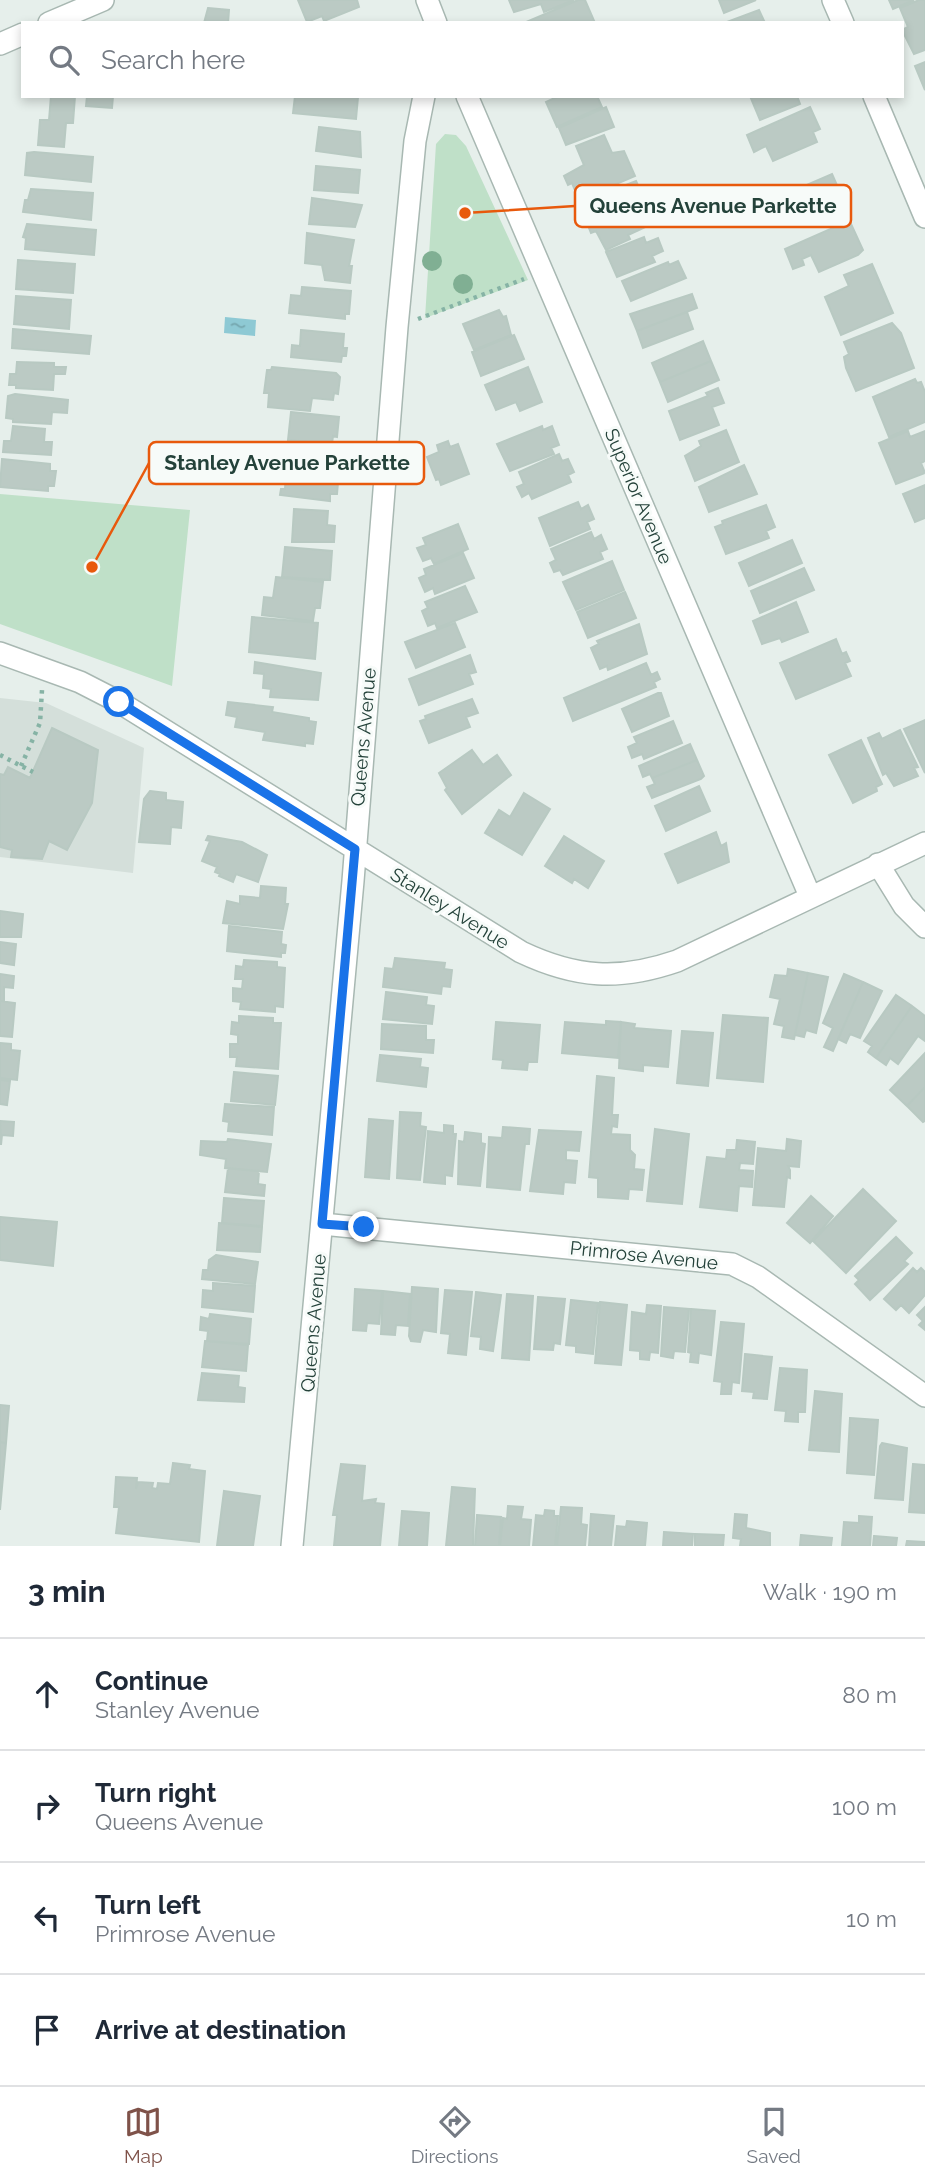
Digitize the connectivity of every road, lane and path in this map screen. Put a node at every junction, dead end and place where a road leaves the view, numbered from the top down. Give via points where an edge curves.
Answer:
1 (103, 0) edge
2 (427, 0) edge
3 (833, 0) edge
4 (54, 21) edge
5 (435, 21) edge
6 (842, 21) edge
7 (21, 35) edge
8 (0, 44) edge
9 (424, 98) edge
10 (468, 98) edge
11 (875, 98) edge
12 (925, 217) edge
13 (543, 272) junction
14 (397, 327) junction
15 (0, 653) edge
16 (45, 669) junction
17 (0, 755) edge
18 (21, 766) junction
19 (33, 772) dead end
20 (925, 844) edge
21 (355, 849) junction
22 (878, 864) junction
23 (810, 896) junction
24 (925, 927) edge
25 (322, 1224) junction
26 (925, 1396) edge
27 (292, 1546) edge

1 - 4 street
2 - 5 street
3 - 6 street
7 - 8 street
9 - 14 street, Queens Avenue via 415,141
10 - 13 street, Superior Avenue
11 - 12 street
13 - 14 path
13 - 23 street, Superior Avenue
14 - 21 street, Queens Avenue
15 - 16 street, Stanley Avenue
16 - 18 path via 40,723
16 - 21 street, Stanley Avenue via 119,702
17 - 18 path
18 - 19 path
20 - 22 street, Stanley Avenue
21 - 23 street, Stanley Avenue via 521,951 589,974 630,974 667,964
21 - 25 street, Queens Avenue
22 - 23 street, Stanley Avenue
22 - 24 street via 904,906
25 - 26 street, Primrose Avenue via 732,1264 758,1277
25 - 27 street, Queens Avenue

